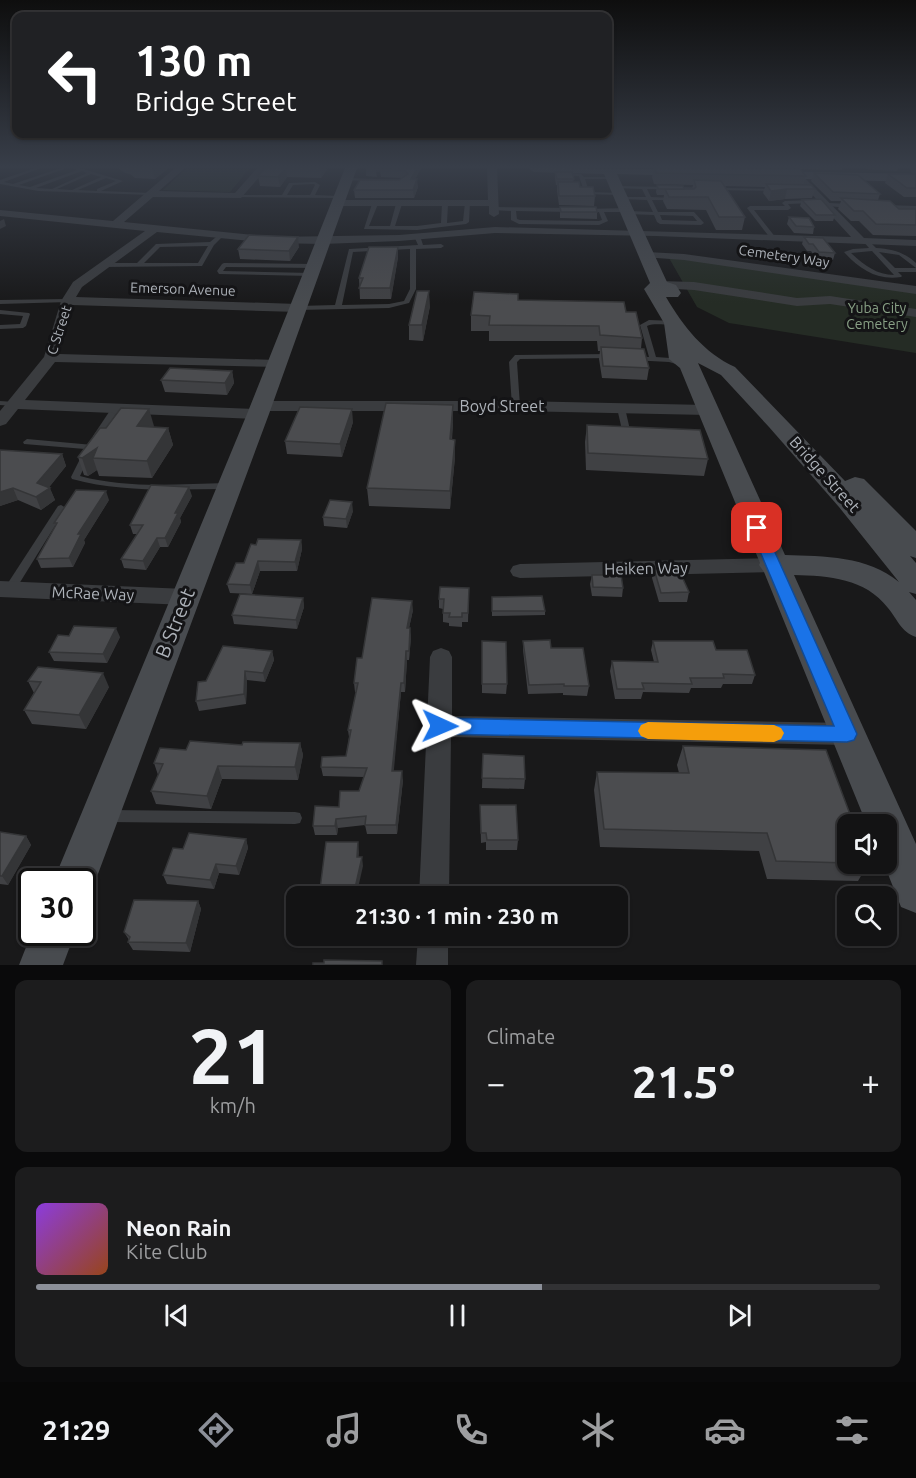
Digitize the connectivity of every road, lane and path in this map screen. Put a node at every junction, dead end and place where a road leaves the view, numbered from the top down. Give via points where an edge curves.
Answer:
1 (0, 213) edge
2 (129, 213) edge
3 (331, 213) edge
4 (372, 213) edge
5 (396, 213) edge
6 (418, 213) edge
7 (445, 213) edge
8 (467, 213) edge
9 (494, 213) edge
10 (513, 213) edge
11 (602, 213) edge
12 (628, 213) edge
13 (754, 213) edge
14 (755, 213) edge
15 (792, 213) edge
16 (837, 213) edge
17 (656, 214) edge
18 (116, 224) junction
19 (444, 225) junction
20 (155, 228) junction
21 (395, 228) junction
22 (495, 230) junction
23 (637, 232) junction
24 (221, 235) junction
25 (707, 235) junction
26 (773, 237) junction
27 (417, 240) junction
28 (863, 241) junction
29 (916, 243) edge
30 (212, 244) junction
31 (441, 246) dead end
32 (875, 251) junction
33 (647, 255) junction
34 (316, 260) junction
35 (102, 265) junction
36 (139, 265) junction
37 (916, 268) edge
38 (893, 270) junction
39 (660, 285) junction
40 (916, 290) edge
41 (68, 301) junction
42 (0, 302) edge
43 (338, 307) junction
44 (298, 308) junction
45 (0, 312) edge
46 (916, 313) edge
47 (673, 322) junction
48 (0, 327) edge
49 (51, 358) junction
50 (653, 358) junction
51 (277, 364) junction
52 (689, 365) junction
53 (728, 371) junction
54 (7, 403) edge
55 (516, 406) junction
56 (116, 408) junction
57 (621, 408) junction
58 (260, 410) junction
59 (707, 410) junction
60 (0, 421) edge
61 (638, 431) edge
62 (27, 442) dead end
63 (90, 447) junction
64 (810, 455) junction
65 (229, 486) junction
66 (61, 508) edge
67 (916, 548) edge
68 (773, 566) junction
69 (520, 571) dead end
70 (916, 584) edge
71 (5, 589) edge
72 (186, 597) junction
73 (916, 625) edge
74 (441, 657) dead end
75 (440, 726) junction
76 (847, 734) junction
77 (100, 816) junction
78 (295, 818) dead end
79 (80, 868) edge
80 (434, 886) edge
81 (916, 892) edge
82 (49, 946) edge
83 (433, 946) edge
84 (41, 965) edge
85 (432, 965) edge

1 - 18 street
2 - 18 street
3 - 34 main road, B Street
4 - 21 lane via 366,228
5 - 21 lane
6 - 27 street
7 - 19 lane
8 - 19 lane via 466,222
9 - 22 street
10 - 11 lane via 514,220 519,222 587,223 605,221
12 - 23 main road, Bridge Street
13 - 26 lane
14 - 15 lane
16 - 28 street
17 - 25 lane via 696,215
18 - 20 street
19 - 27 lane
20 - 24 street
20 - 35 street, C Street
21 - 27 lane
22 - 23 street
22 - 27 street
23 - 25 street
23 - 33 main road, Bridge Street
24 - 30 lane
24 - 34 street
25 - 26 street
26 - 28 street
27 - 31 lane
27 - 34 street
27 - 43 lane via 351,250
27 - 43 lane via 413,288 407,302
28 - 29 street
28 - 32 lane
30 - 36 lane via 158,245
30 - 36 lane via 200,264
32 - 37 lane via 903,254
32 - 38 lane
32 - 38 lane via 847,252 860,266 876,274 898,278
33 - 39 main road, Bridge Street
33 - 40 street, Cemetery Way
34 - 34 lane via 224,265 220,270 237,275
34 - 44 main road, B Street
35 - 36 lane
35 - 41 street, C Street via 77,285
37 - 38 lane
39 - 46 street via 694,286 796,302 830,300
39 - 47 main road, Bridge Street via 653,289
39 - 53 main road, Bridge Street via 670,289 691,321 729,363
41 - 42 lane
41 - 44 street, Emerson Avenue
41 - 49 street, C Street
43 - 44 lane
44 - 51 main road, B Street
45 - 48 lane via 27,314 23,326
47 - 50 lane via 643,325
47 - 52 main road via 679,359
47 - 53 main road, Bridge Street via 714,367
49 - 51 street
49 - 54 street, C Street
50 - 52 lane
50 - 55 lane via 518,357 513,362
51 - 58 main road, B Street
52 - 59 main road
53 - 64 main road, Bridge Street
54 - 56 street, Boyd Street
54 - 60 street, C Street
55 - 57 street, Boyd Street
55 - 58 street, Boyd Street
56 - 58 street, Boyd Street
56 - 63 lane
57 - 59 street, Boyd Street
57 - 61 lane via 621,430
58 - 65 main road, B Street
59 - 68 main road
62 - 63 lane
63 - 65 lane via 75,477 91,483
64 - 67 main road via 863,491
64 - 70 main road, Bridge Street
65 - 72 main road, B Street
66 - 71 lane
68 - 69 street, Heiken Way
68 - 73 main road via 831,567 864,575 894,594
68 - 76 main road
71 - 72 street, McRae Way
72 - 77 main road, B Street
74 - 75 street
75 - 76 street
75 - 80 street
76 - 81 main road
77 - 78 lane
77 - 79 main road, B Street
82 - 84 main road
83 - 85 street

